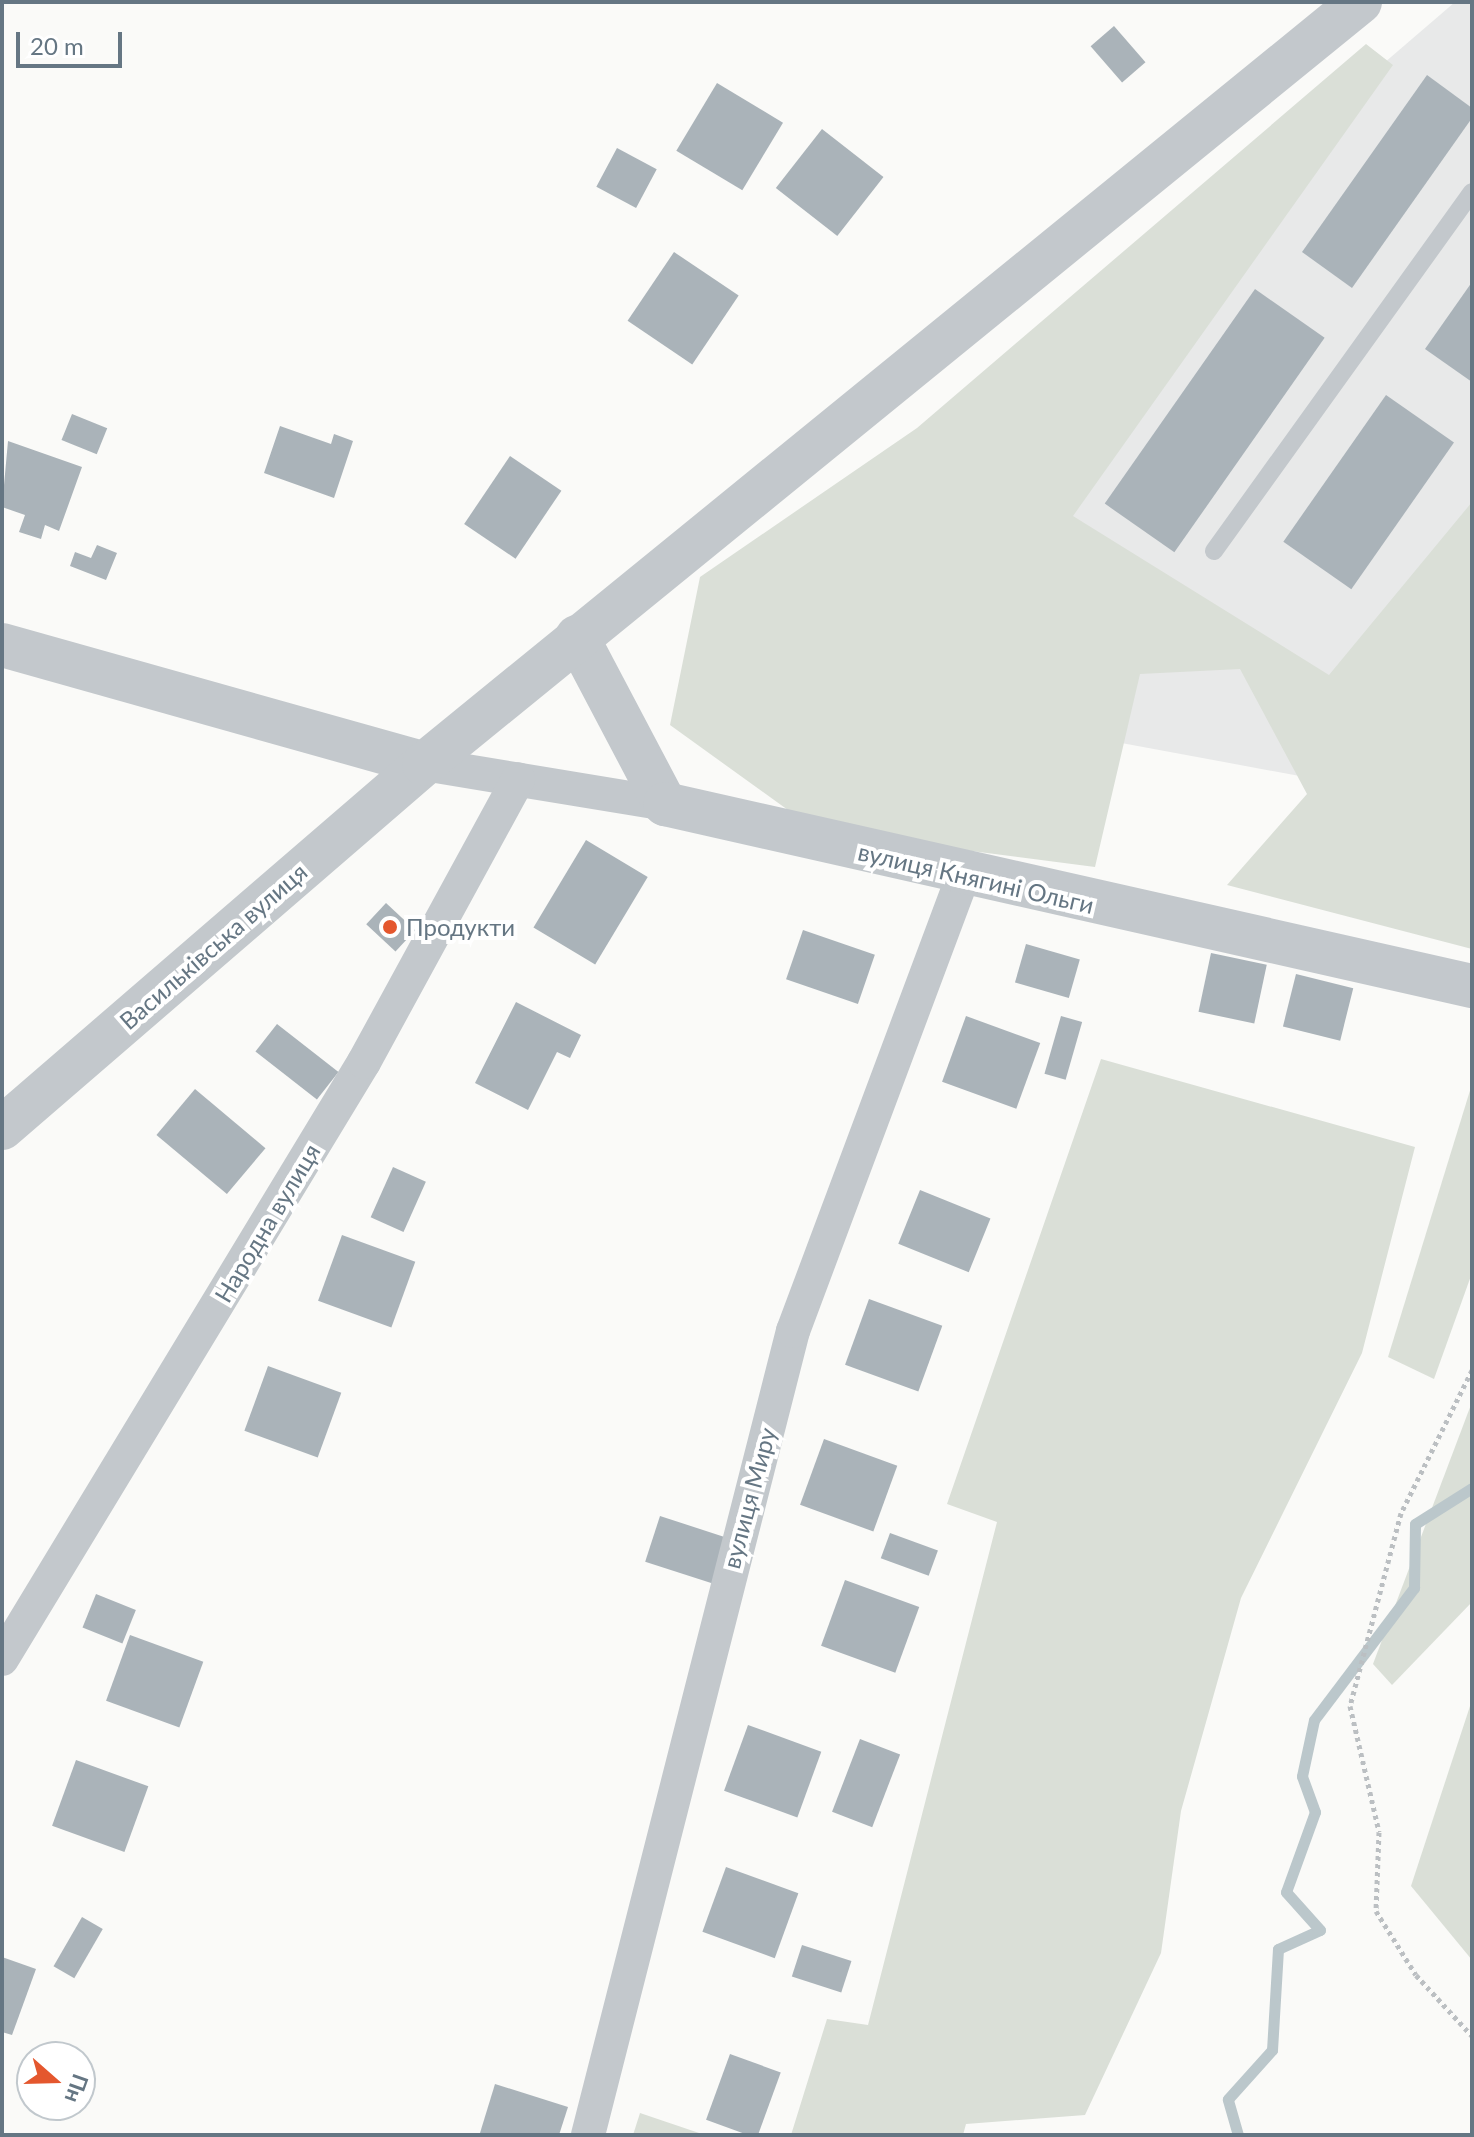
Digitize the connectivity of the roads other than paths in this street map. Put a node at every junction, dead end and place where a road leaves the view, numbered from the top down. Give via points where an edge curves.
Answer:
1 (1360, 2) edge
2 (1472, 192) edge
3 (1214, 551) dead end
4 (577, 637) junction
5 (2, 645) edge
6 (424, 764) junction
7 (518, 779) junction
8 (665, 804) junction
9 (963, 877) junction
10 (1472, 986) edge
11 (2, 1128) edge
12 (2, 1659) edge
13 (588, 2135) edge

1 - 4 street, Васильківська вулиця
2 - 3 lane
4 - 6 street, Васильківська вулиця
4 - 8 street
5 - 6 street
6 - 7 street
6 - 11 street, Васильківська вулиця
7 - 8 street
7 - 12 street, Народна вулиця via 364,1062
8 - 9 street, вулиця Княгині Ольги
9 - 10 street, вулиця Княгині Ольги
9 - 13 street, вулиця Миру via 793,1331

